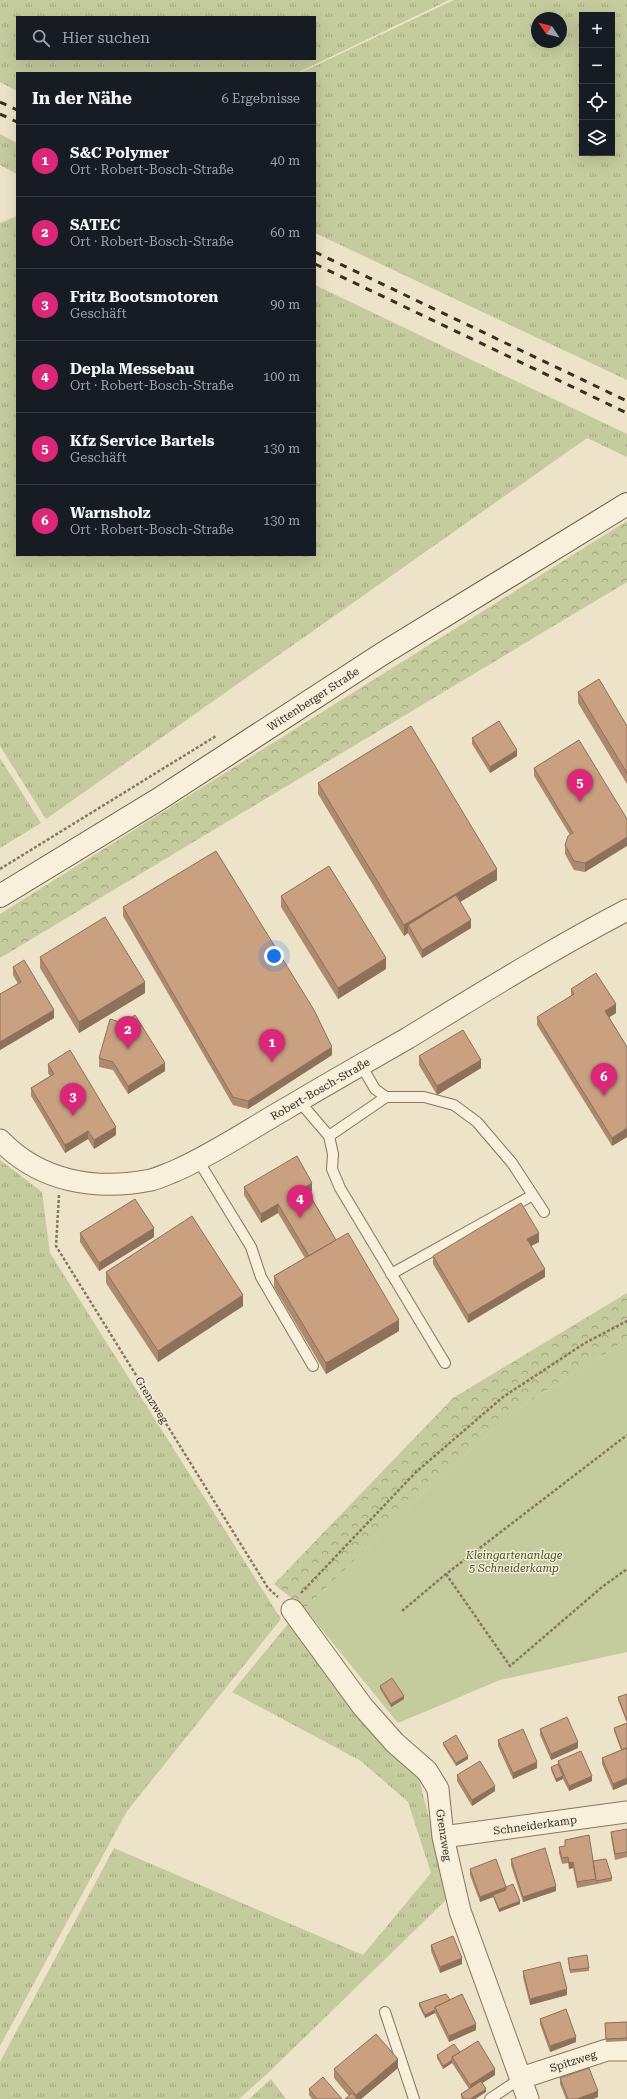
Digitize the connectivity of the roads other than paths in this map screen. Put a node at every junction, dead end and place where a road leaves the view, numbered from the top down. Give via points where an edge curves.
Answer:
1 (627, 504) edge
2 (0, 896) edge
3 (627, 910) edge
4 (361, 1065) junction
5 (386, 1097) junction
6 (299, 1101) junction
7 (329, 1136) junction
8 (0, 1140) edge
9 (198, 1160) junction
10 (533, 1195) junction
11 (544, 1212) dead end
12 (391, 1274) junction
13 (445, 1363) dead end
14 (312, 1366) dead end
15 (292, 1603) road end
16 (627, 1812) edge
17 (443, 1838) junction
18 (385, 2012) dead end
19 (627, 2050) edge
20 (520, 2078) junction
21 (414, 2099) edge
22 (490, 2099) edge
23 (528, 2099) edge

1 - 2 main road, Wittenberger Straße via 382,654 159,799
3 - 4 street, Robert-Bosch-Straße via 570,940
4 - 5 lane via 375,1089
4 - 6 street, Robert-Bosch-Straße
5 - 7 lane
5 - 10 lane via 424,1097 454,1105 477,1122 512,1163
6 - 7 lane
6 - 9 street, Robert-Bosch-Straße
7 - 12 lane via 333,1154 332,1169 340,1188
8 - 9 street, Robert-Bosch-Straße via 35,1168 60,1179 87,1183 120,1184 153,1180
9 - 14 lane via 251,1247 261,1277
10 - 11 lane
10 - 12 lane
12 - 13 lane
15 - 17 street, Grenzweg via 363,1707 395,1743 427,1771 438,1789
16 - 17 street, Schneiderkamp
17 - 20 street, Grenzweg via 460,1911
18 - 21 lane
19 - 20 street, Spitzweg via 607,2050
20 - 22 lane
20 - 23 street, Grenzweg

